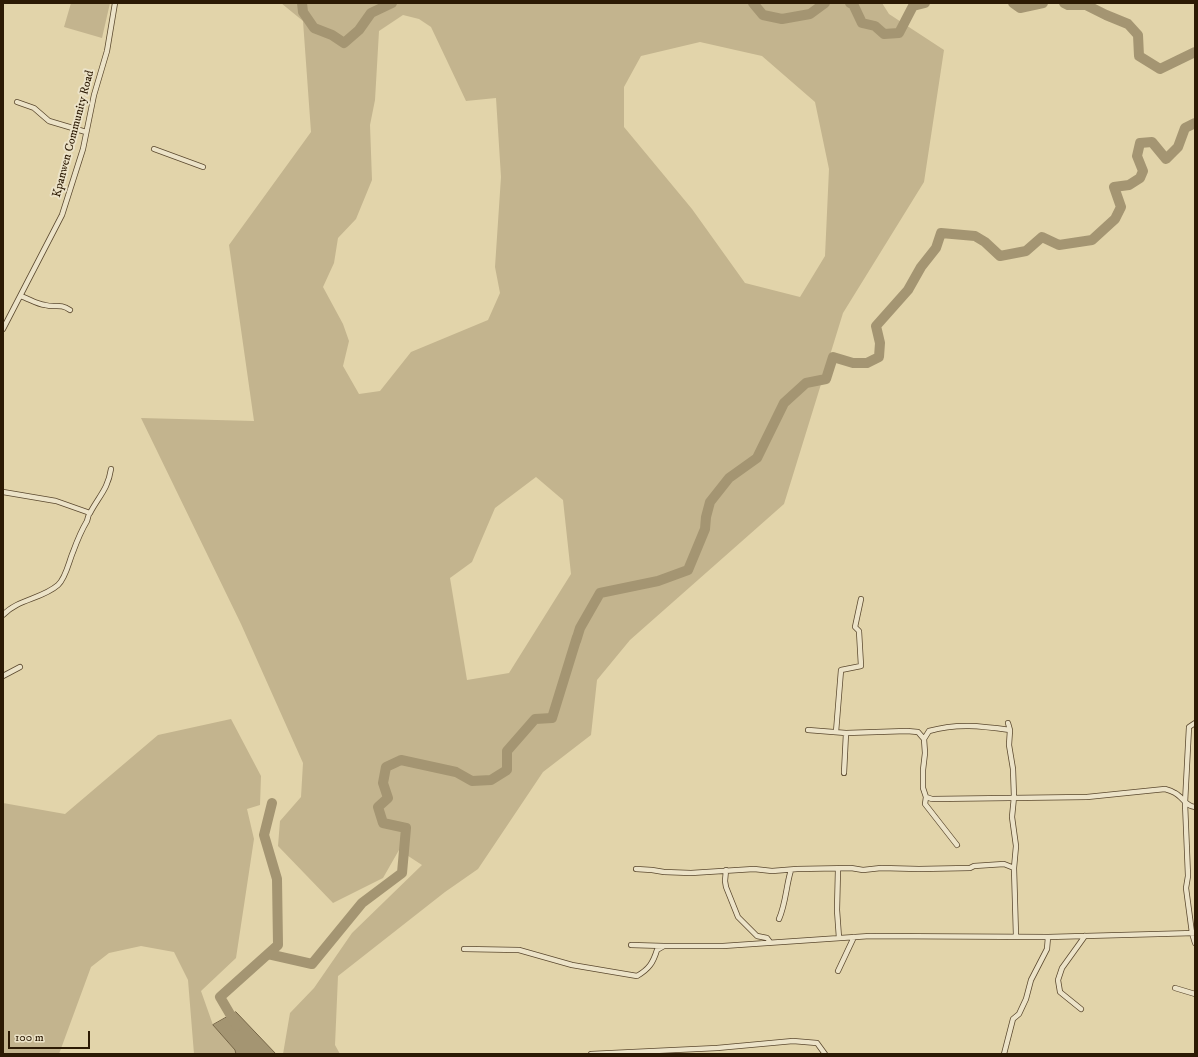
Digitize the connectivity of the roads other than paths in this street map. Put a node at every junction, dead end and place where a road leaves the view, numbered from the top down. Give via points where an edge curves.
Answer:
1 (115, 3) edge
2 (17, 102) dead end
3 (86, 132) junction
4 (154, 149) dead end
5 (203, 167) dead end
6 (20, 296) junction
7 (70, 310) dead end
8 (3, 329) edge
9 (111, 469) dead end
10 (3, 492) edge
11 (90, 513) junction
12 (861, 599) dead end
13 (3, 615) edge
14 (20, 667) dead end
15 (3, 676) edge
16 (1008, 723) dead end
17 (1195, 723) edge
18 (808, 730) dead end
19 (1010, 730) junction
20 (836, 732) junction
21 (846, 733) junction
22 (924, 739) junction
23 (844, 773) dead end
24 (926, 797) junction
25 (1014, 797) junction
26 (1185, 803) junction
27 (1195, 807) edge
28 (957, 845) dead end
29 (1014, 868) junction
30 (636, 869) dead end
31 (838, 869) junction
32 (726, 870) junction
33 (791, 870) junction
34 (779, 920) dead end
35 (1194, 933) edge
36 (1016, 936) junction
37 (1085, 936) junction
38 (854, 937) junction
39 (1048, 937) junction
40 (839, 938) junction
41 (770, 942) junction
42 (1195, 943) edge
43 (631, 945) dead end
44 (664, 946) junction
45 (464, 949) dead end
46 (838, 971) dead end
47 (1175, 988) dead end
48 (1195, 994) edge
49 (1081, 1009) dead end
50 (591, 1054) edge
51 (825, 1054) edge
52 (1004, 1054) edge

1 - 3 street, Kpanwen Community Road via 107,51
2 - 3 street via 34,108 49,120
3 - 6 street, Kpanwen Community Road via 62,215
4 - 5 street
6 - 7 street via 44,305 57,305
6 - 8 street, Kpanwen Community Road
9 - 11 street via 107,486
10 - 11 street via 56,502
11 - 13 street via 64,579 45,594 13,606
12 - 20 street via 855,627 859,630 861,666 841,670
14 - 15 street
16 - 19 street
17 - 26 street via 1189,727
18 - 20 street
19 - 22 street via 944,727 929,731
19 - 25 street
20 - 21 street
21 - 22 street via 907,731 918,732
21 - 23 street
22 - 24 street via 923,788
24 - 25 street
24 - 28 street via 925,804
25 - 26 street via 1087,797 1165,789 1177,794
25 - 29 street
26 - 27 street
26 - 35 street via 1188,876 1186,888
29 - 31 street via 1004,864 970,868
29 - 36 street
30 - 32 street via 664,872
31 - 33 street
31 - 40 street
32 - 33 street
32 - 41 street via 726,887 738,917 757,936 768,938
33 - 34 street
35 - 37 street
35 - 42 street
36 - 38 street
36 - 39 street
37 - 39 street
37 - 49 street via 1062,968 1058,980 1060,992
38 - 40 street
38 - 46 street
39 - 52 street via 1047,949 1031,980 1026,999 1019,1014 1012,1018
40 - 41 street
41 - 44 street via 723,946
43 - 44 street
44 - 45 street via 657,950 646,971 637,976 572,964 520,950
47 - 48 street
50 - 51 street via 718,1048 792,1041 817,1043

